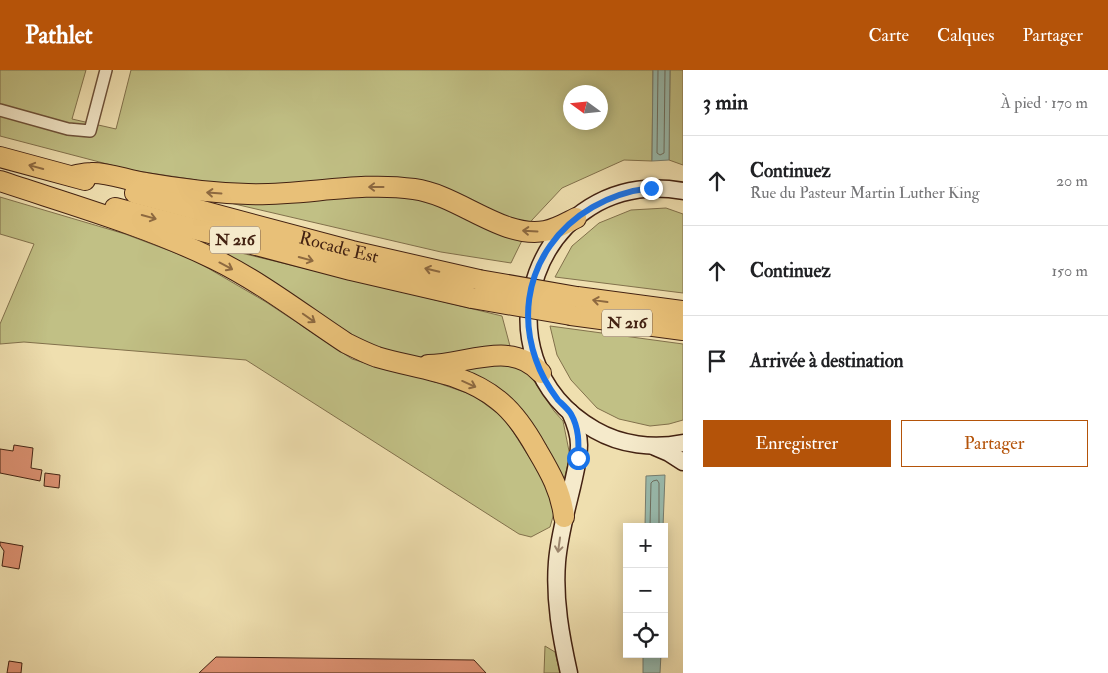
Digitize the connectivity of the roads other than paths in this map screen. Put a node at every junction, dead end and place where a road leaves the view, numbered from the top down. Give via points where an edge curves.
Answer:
1 (106, 70) edge
2 (0, 110) edge
3 (0, 157) edge
4 (72, 176) junction
5 (0, 177) edge
6 (0, 181) edge
7 (683, 191) edge
8 (576, 218) junction
9 (476, 289) junction
10 (574, 306) junction
11 (683, 311) edge
12 (683, 330) edge
13 (406, 364) junction
14 (541, 373) junction
15 (570, 412) junction
16 (683, 443) edge
17 (650, 446) junction
18 (683, 462) edge
19 (564, 517) junction
20 (569, 673) edge

1 - 2 street via 90,131
4 -> 3 highway, Rocade Est / N 216
8 -> 4 highway via 544,232 529,232 506,227 444,197 414,189 368,187 249,194 199,191 104,174
9 -> 4 highway, Rocade Est / N 216 via 352,251
5 -> 9 highway, Rocade Est / N 216 via 326,264
6 -> 13 highway via 185,246 254,281 346,343 374,356
7 - 8 main road via 651,188 628,192 605,199
8 - 14 main road via 544,255 532,289 529,326
9 - 10 highway, Rocade Est / N 216, bridge
11 -> 10 highway, Rocade Est / N 216
10 - 12 highway, Rocade Est / N 216
13 - 14 highway via 444,365 488,356 509,356 530,362
13 -> 19 highway via 474,385 498,399 528,433 556,484
14 - 15 main road
15 - 17 main road via 611,438
15 - 19 main road via 579,447
16 - 17 main road
17 - 18 main road
19 -> 20 main road via 556,584

